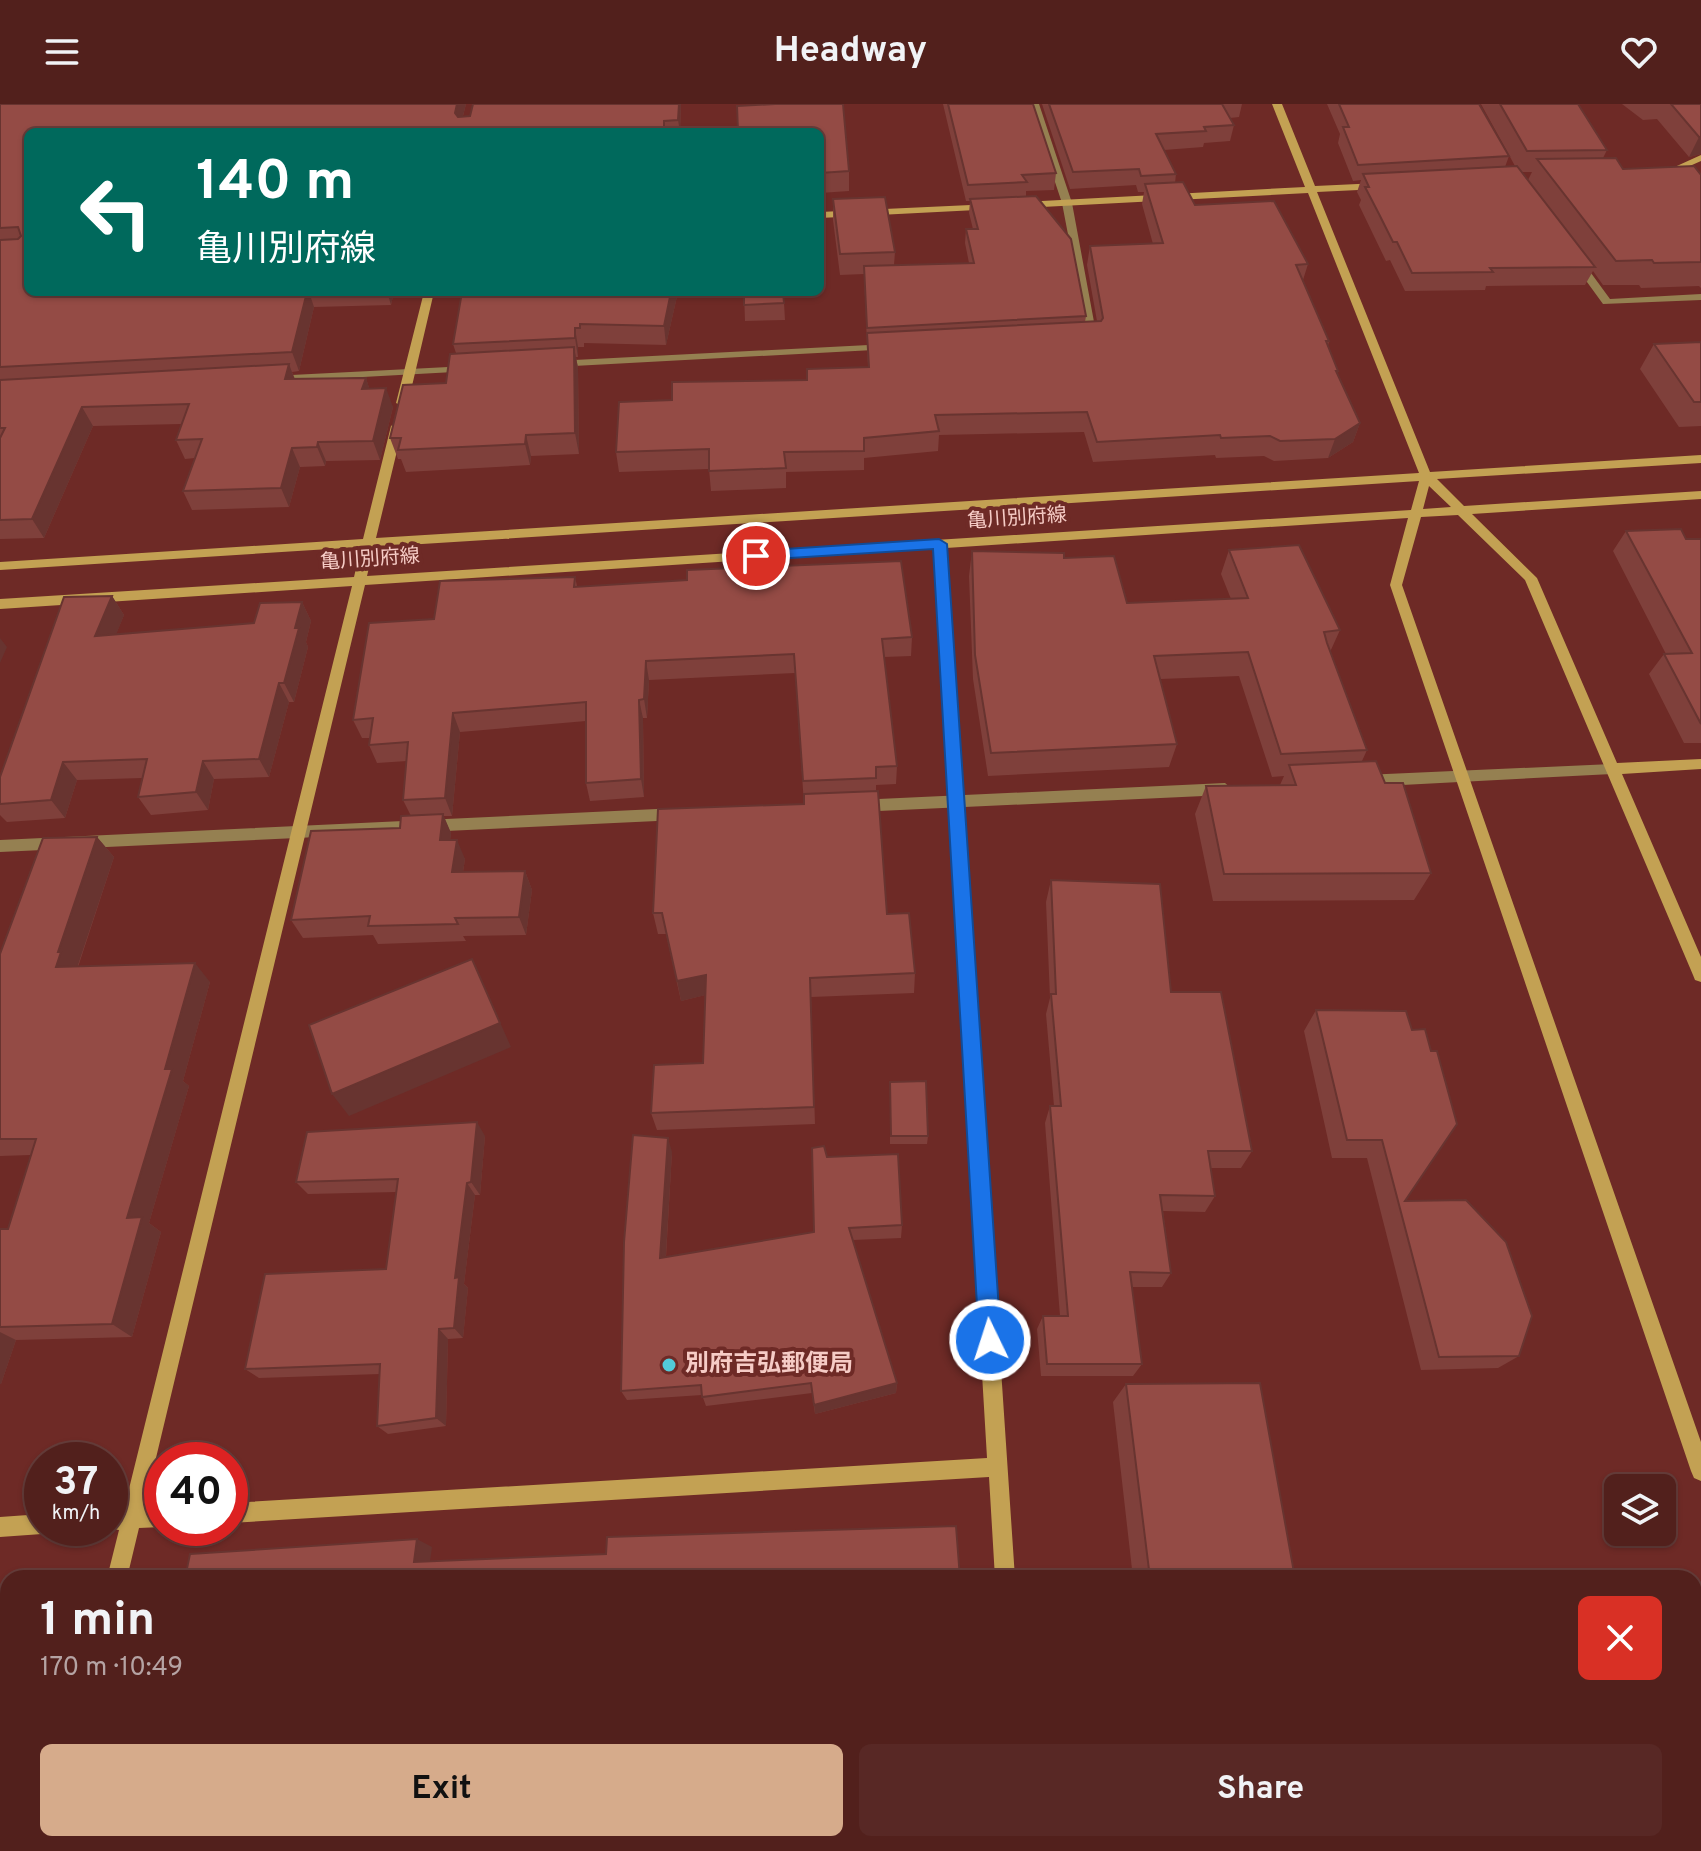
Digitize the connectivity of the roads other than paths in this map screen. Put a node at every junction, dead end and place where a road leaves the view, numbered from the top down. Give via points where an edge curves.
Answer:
1 (1034, 104) edge
2 (1277, 104) edge
3 (1701, 158) edge
4 (1701, 173) edge
5 (1648, 175) edge
6 (1663, 175) junction
7 (1389, 185) edge
8 (1311, 190) junction
9 (1067, 203) junction
10 (824, 215) edge
11 (1570, 253) edge
12 (428, 296) edge
13 (1701, 297) edge
14 (1077, 337) edge
15 (902, 346) edge
16 (537, 365) edge
17 (473, 369) edge
18 (410, 372) junction
19 (252, 380) edge
20 (1701, 459) edge
21 (1426, 476) junction
22 (1701, 495) edge
23 (1461, 511) junction
24 (1415, 514) junction
25 (368, 543) junction
26 (939, 544) junction
27 (0, 566) edge
28 (359, 581) junction
29 (0, 604) edge
30 (1701, 764) edge
31 (1612, 769) junction
32 (1462, 776) junction
33 (1352, 782) edge
34 (1242, 788) edge
35 (955, 802) junction
36 (846, 806) edge
37 (689, 813) edge
38 (297, 830) junction
39 (0, 846) edge
40 (1701, 975) edge
41 (998, 1467) junction
42 (1701, 1471) edge
43 (128, 1489) edge
44 (248, 1512) edge
45 (24, 1525) edge
46 (0, 1527) edge
47 (119, 1546) edge
48 (117, 1570) edge
49 (1004, 1570) edge

1 - 9 street
2 - 8 street
3 - 6 street
4 - 6 street
5 - 6 street
7 - 8 street
8 - 9 street
8 - 21 street
9 - 10 street
9 - 14 street via 1093,336
11 - 13 street via 1607,302
12 - 18 street
15 - 16 street
17 - 18 street
18 - 19 street
18 - 25 street
20 - 21 street, 亀川別府線
21 - 23 street
21 - 24 street
21 - 25 street, 亀川別府線
22 - 23 street, 亀川別府線
23 - 24 street, 亀川別府線
23 - 31 street via 1531,578
24 - 26 street, 亀川別府線
24 - 32 street via 1396,585
25 - 27 street, 亀川別府線
25 - 28 street
26 - 28 street, 亀川別府線
26 - 35 street
28 - 29 street, 亀川別府線
28 - 38 street
30 - 31 street
31 - 32 street
31 - 40 street
32 - 33 street
32 - 42 street
34 - 35 street
35 - 36 street
35 - 41 street
37 - 38 street
38 - 39 street
38 - 43 street
41 - 44 street
41 - 49 street
45 - 46 street
47 - 48 street

